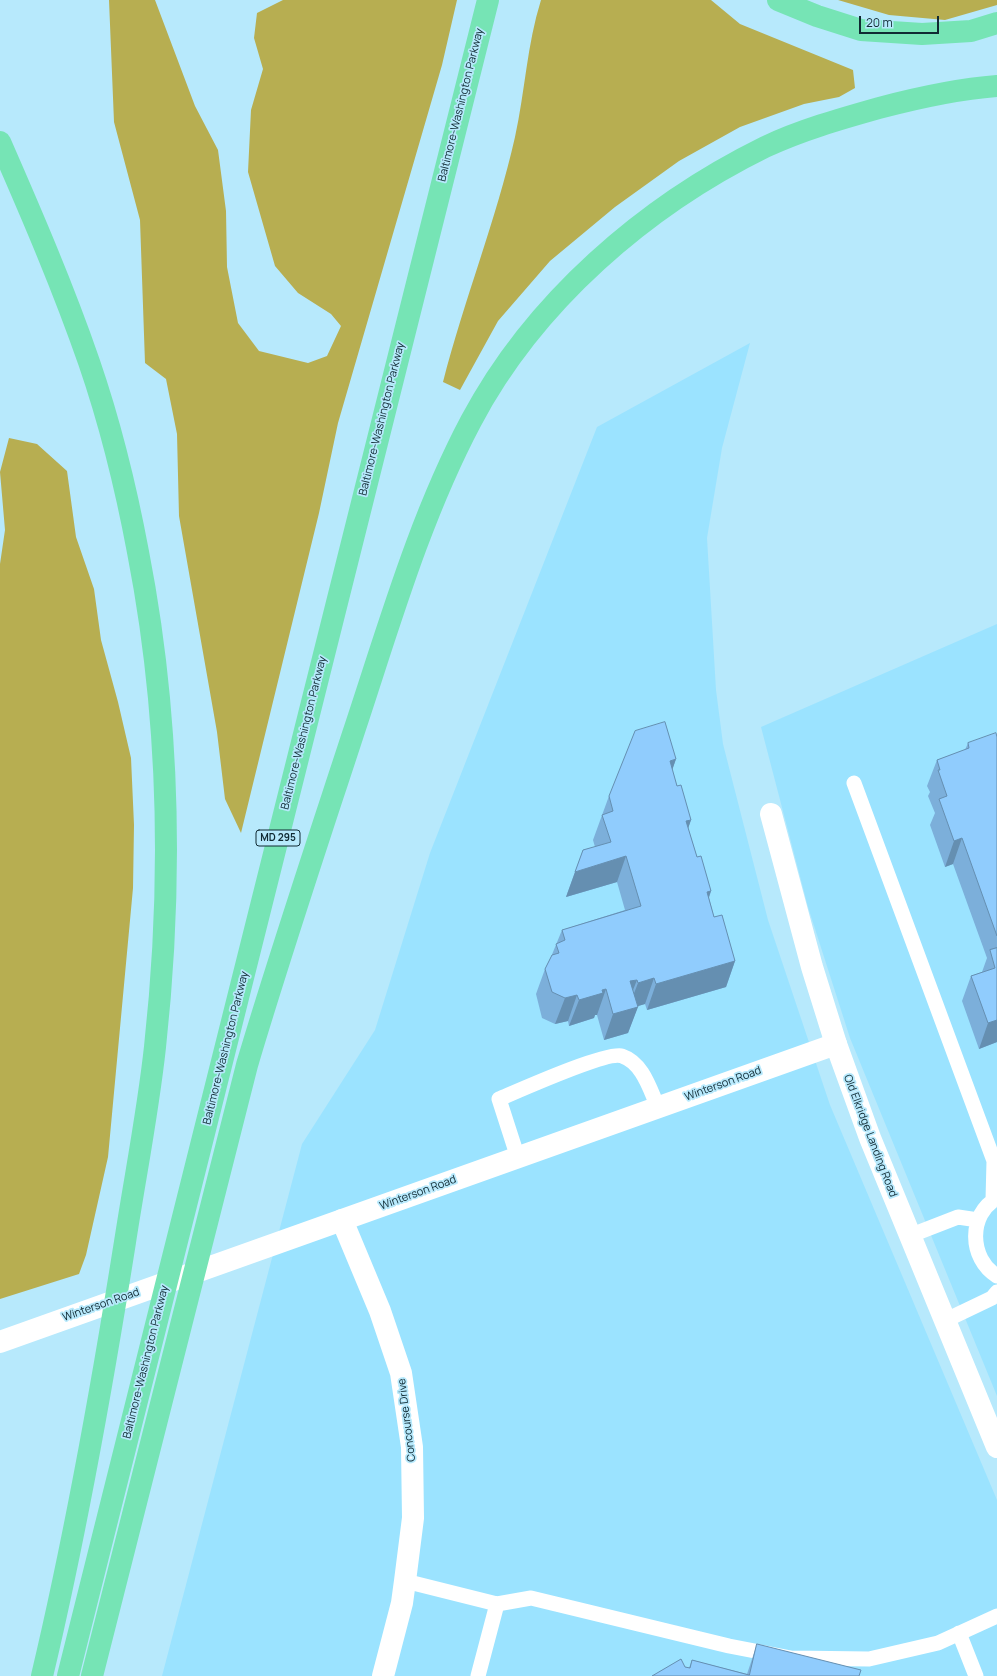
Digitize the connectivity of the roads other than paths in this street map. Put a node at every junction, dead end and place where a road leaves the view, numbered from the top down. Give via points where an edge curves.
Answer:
1 (488, 0) edge
2 (778, 0) edge
3 (997, 23) edge
4 (997, 86) edge
5 (0, 142) edge
6 (854, 784) dead end
7 (771, 814) dead end
8 (836, 1044) junction
9 (658, 1107) junction
10 (518, 1158) junction
11 (995, 1163) edge
12 (995, 1199) edge
13 (342, 1220) junction
14 (978, 1220) junction
15 (909, 1236) junction
16 (997, 1276) edge
17 (997, 1292) edge
18 (944, 1321) junction
19 (0, 1342) edge
20 (997, 1447) edge
21 (405, 1581) junction
22 (496, 1604) junction
23 (997, 1616) edge
24 (959, 1633) junction
25 (42, 1676) edge
26 (68, 1676) edge
27 (92, 1676) edge
28 (383, 1676) edge
29 (478, 1676) edge
30 (976, 1676) edge

1 - 26 highway, Baltimore-Washington Parkway / MD 295
2 - 3 highway via 861,30 922,34 971,31
4 - 27 highway via 906,101 836,120 766,147 702,182 647,218 593,264 549,310 504,368 472,418 441,481 406,576 271,984 238,1101
5 - 25 highway via 53,264 90,364 119,466 139,554 154,651 165,757 168,865 155,1050 104,1374
6 - 11 lane
7 - 8 street, Old Elkridge Landing Road via 812,967
8 - 9 street, Winterson Road
8 - 15 street, Old Elkridge Landing Road
9 - 10 street, Winterson Road
9 - 10 lane via 645,1078 634,1063 621,1055 602,1058 499,1099
10 - 13 street, Winterson Road
11 - 12 lane
12 - 14 lane via 984,1209
13 - 19 street, Winterson Road
13 - 21 street, Concourse Drive via 380,1311 401,1373 412,1447 413,1518
14 - 15 lane via 958,1217
14 - 16 lane via 975,1244 979,1256 986,1267
15 - 18 street, Old Elkridge Landing Road
17 - 18 lane via 992,1298
18 - 20 street, Old Elkridge Landing Road
21 - 22 lane
21 - 28 street, Concourse Drive via 402,1603
22 - 24 lane via 531,1598 729,1646 791,1658 869,1659 938,1643
22 - 29 lane
23 - 24 lane
24 - 30 lane

